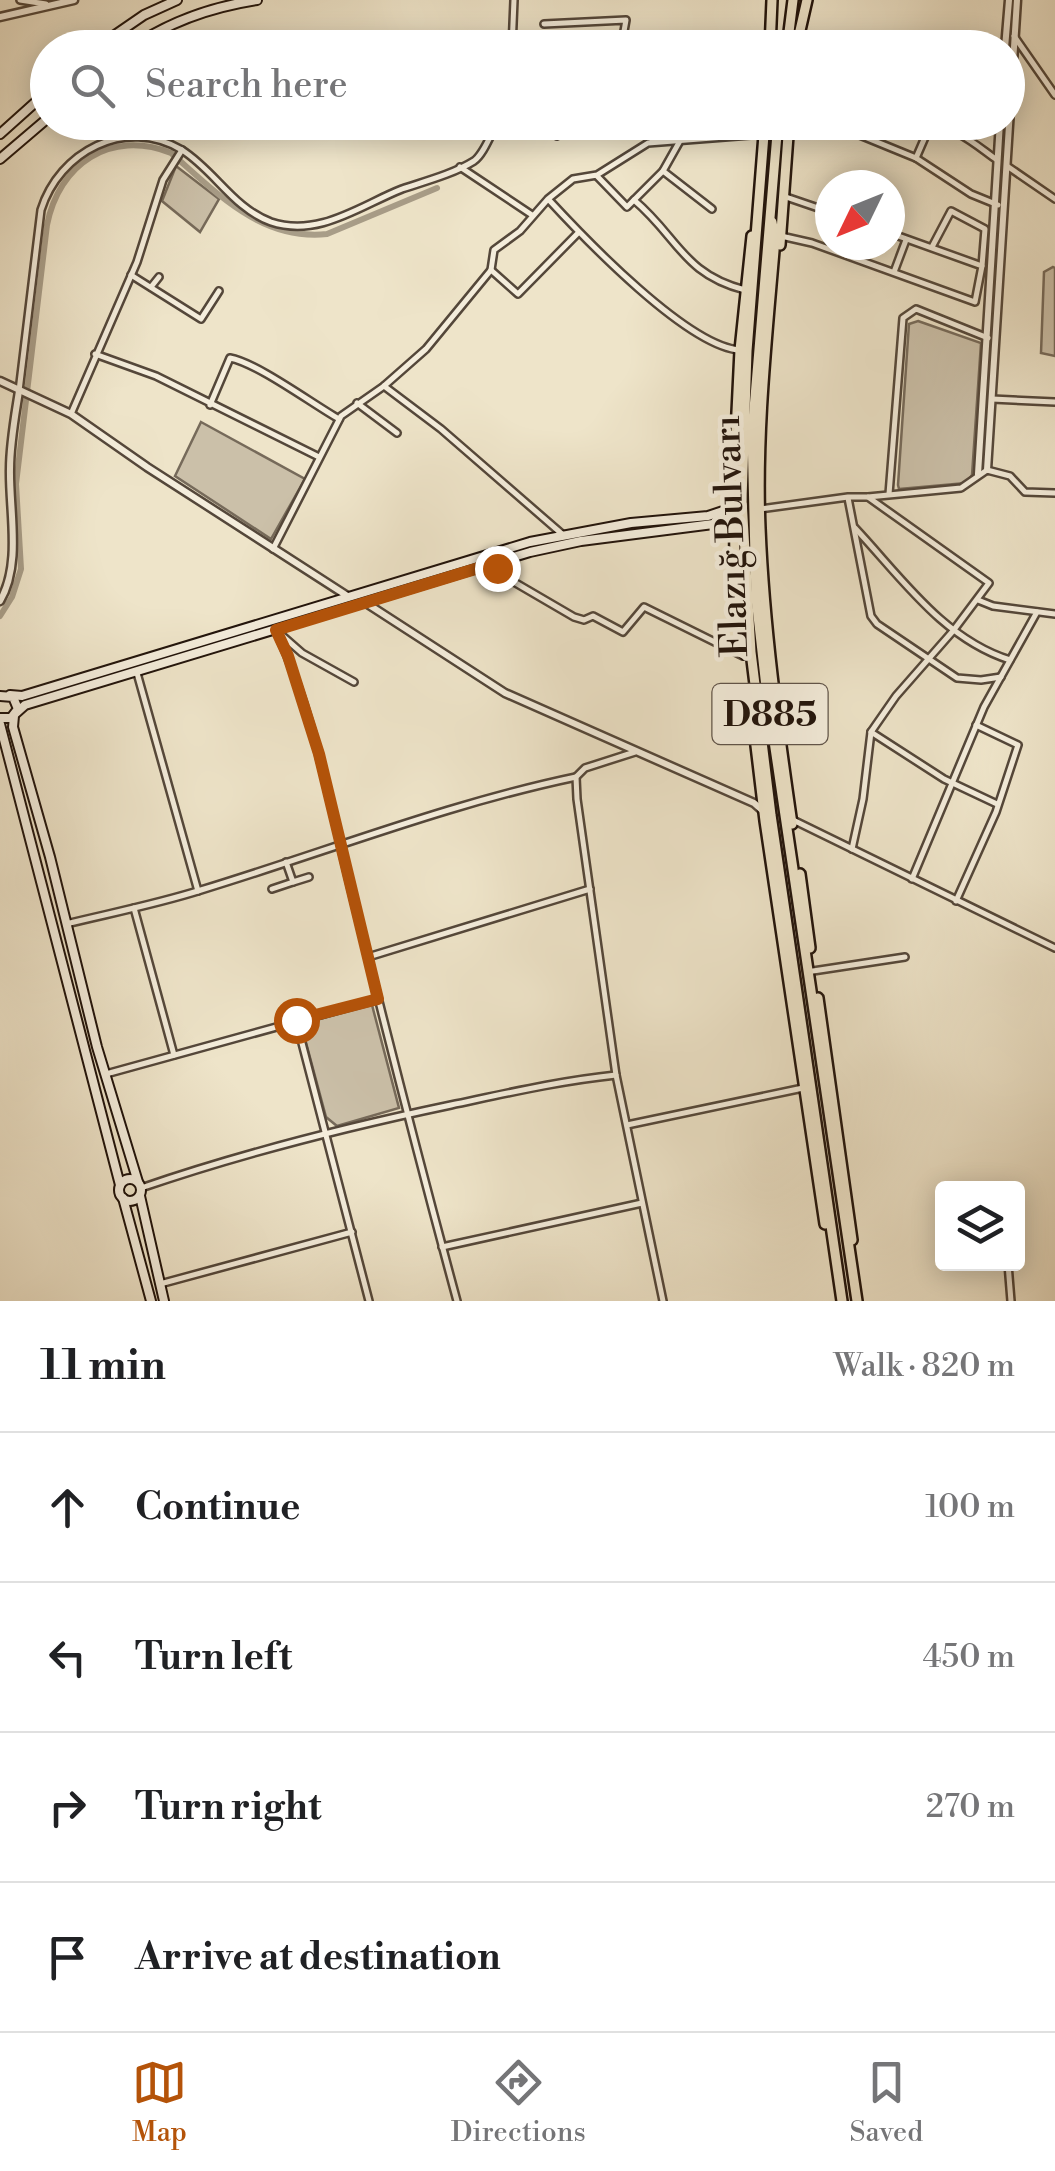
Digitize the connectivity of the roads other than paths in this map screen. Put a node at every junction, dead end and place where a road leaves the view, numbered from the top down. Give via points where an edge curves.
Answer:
1 (20, 0) edge
2 (74, 0) edge
3 (177, 0) edge
4 (256, 0) edge
5 (514, 0) edge
6 (772, 0) edge
7 (795, 0) edge
8 (807, 0) edge
9 (1013, 0) edge
10 (54, 5) junction
11 (0, 17) edge
12 (544, 24) dead end
13 (122, 30) edge
14 (163, 30) edge
15 (513, 30) edge
16 (624, 30) edge
17 (771, 30) edge
18 (789, 30) edge
19 (800, 30) edge
20 (1008, 30) edge
21 (1014, 30) edge
22 (1025, 52) edge
23 (1055, 95) edge
24 (30, 107) edge
25 (0, 134) edge
26 (30, 134) edge
27 (111, 140) edge
28 (150, 140) edge
29 (488, 140) edge
30 (667, 140) edge
31 (680, 140) edge
32 (764, 140) edge
33 (776, 140) edge
34 (788, 140) edge
35 (872, 140) edge
36 (924, 140) edge
37 (967, 140) edge
38 (999, 140) edge
39 (1008, 140) edge
40 (654, 141) joint
41 (180, 152) junction
42 (916, 158) junction
43 (0, 160) edge
44 (997, 160) junction
45 (1007, 166) junction
46 (459, 167) junction
47 (662, 171) junction
48 (597, 175) junction
49 (783, 196) junction
50 (1055, 199) edge
51 (548, 200) junction
52 (634, 200) junction
53 (994, 203) junction
54 (815, 207) edge
55 (1006, 208) junction
56 (712, 209) dead end
57 (769, 210) junction
58 (758, 214) junction
59 (532, 216) junction
60 (579, 232) junction
61 (781, 236) junction
62 (906, 240) joint
63 (932, 247) junction
64 (982, 266) junction
65 (491, 270) junction
66 (772, 272) junction
67 (894, 272) junction
68 (131, 275) junction
69 (158, 277) dead end
70 (151, 287) junction
71 (219, 290) dead end
72 (745, 290) junction
73 (988, 338) junction
74 (740, 350) junction
75 (95, 354) junction
76 (0, 381) edge
77 (384, 386) junction
78 (21, 392) junction
79 (992, 400) junction
80 (1055, 402) edge
81 (357, 403) junction
82 (210, 405) junction
83 (70, 414) junction
84 (339, 419) junction
85 (397, 432) dead end
86 (319, 457) junction
87 (988, 470) junction
88 (978, 474) junction
89 (1055, 493) edge
90 (890, 494) junction
91 (848, 497) junction
92 (868, 497) junction
93 (734, 504) junction
94 (760, 510) junction
95 (853, 526) junction
96 (734, 529) junction
97 (562, 534) junction
98 (273, 549) junction
99 (495, 563) junction
100 (349, 597) junction
101 (978, 600) junction
102 (0, 601) edge
103 (366, 604) junction
104 (1037, 612) junction
105 (1054, 615) edge
106 (276, 630) junction
107 (953, 632) junction
108 (746, 657) junction
109 (927, 658) junction
110 (1010, 660) junction
111 (136, 670) junction
112 (1001, 677) junction
113 (354, 682) dead end
114 (5, 696) edge
115 (15, 714) junction
116 (0, 721) edge
117 (976, 726) junction
118 (871, 732) junction
119 (640, 750) junction
120 (576, 777) junction
121 (952, 783) junction
122 (758, 800) junction
123 (997, 804) junction
124 (791, 819) junction
125 (340, 843) junction
126 (852, 849) junction
127 (286, 862) junction
128 (309, 877) dead end
129 (912, 879) junction
130 (292, 882) junction
131 (272, 889) dead end
132 (590, 889) junction
133 (198, 891) junction
134 (956, 901) junction
135 (134, 908) junction
136 (66, 924) junction
137 (1055, 948) edge
138 (905, 956) dead end
139 (368, 957) junction
140 (814, 971) junction
141 (378, 999) junction
142 (296, 1020) junction
143 (174, 1055) junction
144 (105, 1074) junction
145 (616, 1075) junction
146 (803, 1088) junction
147 (407, 1114) junction
148 (627, 1125) junction
149 (328, 1132) junction
150 (120, 1185) junction
151 (140, 1188) junction
152 (123, 1198) junction
153 (642, 1203) junction
154 (352, 1232) junction
155 (442, 1247) junction
156 (1009, 1271) edge
157 (160, 1284) junction
158 (855, 1288) junction
159 (841, 1298) edge
160 (151, 1301) edge
161 (164, 1301) edge
162 (370, 1301) edge
163 (457, 1301) edge
164 (663, 1301) edge
165 (857, 1301) edge
166 (1012, 1301) edge

1 - 10 street
2 - 10 street
3 - 13 main road
4 - 14 main road via 219,6
5 - 15 street
6 - 17 highway
7 - 18 highway
8 - 19 highway
9 - 20 street
9 - 21 street
10 - 11 street
12 - 16 street via 626,20
22 - 23 street
24 - 25 main road
26 - 43 main road
27 - 78 street via 80,154 52,184 37,228
28 - 41 street
29 - 46 street via 478,159
30 - 40 street
31 - 47 street
32 - 58 highway, Elazığ Bulvarı / D885
33 - 57 highway, Elazığ Bulvarı / D885
34 - 49 highway
35 - 42 street
36 - 42 street
37 - 44 street
38 - 44 street
39 - 45 street
40 - 48 street
41 - 46 street via 252,213 289,225 336,220
41 - 68 street via 163,180
42 - 53 street
44 - 53 street
45 - 50 street
45 - 55 street
46 - 59 street
47 - 52 street
47 - 56 street
48 - 51 street via 573,179
48 - 52 street via 624,207
49 - 54 street
49 - 61 highway
51 - 59 street
51 - 60 street
52 - 72 street via 687,260 707,276
53 - 55 street
53 - 73 street
55 - 79 street
57 - 66 highway
57 - 158 highway, Elazığ Bulvarı / D885 via 752,433 756,598
58 - 72 highway
58 - 159 highway, Elazığ Bulvarı / D885 via 742,500 752,675
59 - 65 street via 494,250
60 - 65 street via 518,294
60 - 74 street via 695,334
61 - 66 highway
61 - 67 street
62 - 63 street
62 - 67 street
63 - 64 street
63 - 64 street via 952,211 986,229
64 - 67 street via 975,302
65 - 77 street via 426,349
66 - 94 highway
68 - 70 street
68 - 75 street
69 - 70 street
70 - 71 street via 200,319
72 - 74 highway
73 - 88 street
73 - 90 street via 916,309 903,318
74 - 93 highway
75 - 82 street
75 - 83 street
76 - 78 street
77 - 81 street
77 - 97 street
78 - 83 street
78 - 102 street via 10,468 10,570
79 - 80 street
79 - 87 street
81 - 84 street
81 - 85 street
82 - 84 street via 234,358
82 - 86 street
83 - 98 street
84 - 86 street
86 - 98 street
87 - 88 street
87 - 89 street via 1010,476 1026,492
88 - 90 street via 960,488
90 - 92 street
91 - 92 street
91 - 94 street
91 - 95 street
92 - 101 street via 987,580
93 - 96 highway
93 - 97 main road via 708,516
94 - 124 highway
95 - 107 street
95 - 109 street via 871,616
96 - 99 main road via 721,523 581,541
96 - 108 highway
97 - 100 main road
98 - 100 street
99 - 103 main road
99 - 108 street via 574,617 593,616 623,632 644,607
100 - 114 main road
101 - 104 street
101 - 107 street
103 - 106 main road
103 - 119 street via 505,693
104 - 105 street
104 - 110 street
106 - 111 main road
106 - 113 street
106 - 125 street via 319,754
107 - 109 street
107 - 110 street
108 - 122 highway
109 - 112 street via 958,678
109 - 118 street
110 - 112 street
111 - 115 main road via 24,705
111 - 133 street
112 - 117 street
114 - 115 main road via 18,704
115 - 116 main road
115 - 136 main road via 13,727
116 - 150 main road
117 - 121 street
117 - 123 street via 1018,745
118 - 121 street
118 - 126 street
119 - 120 street via 584,768
119 - 122 street
120 - 125 street
120 - 132 street
121 - 123 street
121 - 129 street
122 - 146 highway
123 - 134 street
124 - 126 street
124 - 140 highway
125 - 127 street
125 - 139 street
126 - 129 street
127 - 130 street
127 - 133 street
128 - 130 street
129 - 134 street
130 - 131 street
132 - 139 street
132 - 145 street
133 - 135 street
134 - 137 street
135 - 136 street
135 - 143 street
136 - 144 main road
138 - 140 street
139 - 141 street
140 - 158 highway
141 - 142 street
141 - 147 street
142 - 143 street
142 - 149 street
143 - 144 street
144 - 151 main road
145 - 147 street
145 - 148 street
146 - 148 street
146 - 159 highway
147 - 149 street
147 - 155 street
148 - 153 street
149 - 151 street
149 - 154 street
150 - 151 main road via 128,1178
150 - 152 main road
151 - 152 main road via 130,1201
151 - 157 main road
152 - 160 main road
153 - 155 street
153 - 164 street
154 - 157 street
154 - 162 street
155 - 163 street
156 - 166 street
157 - 161 main road
158 - 165 highway, Elazığ Bulvarı / D885

